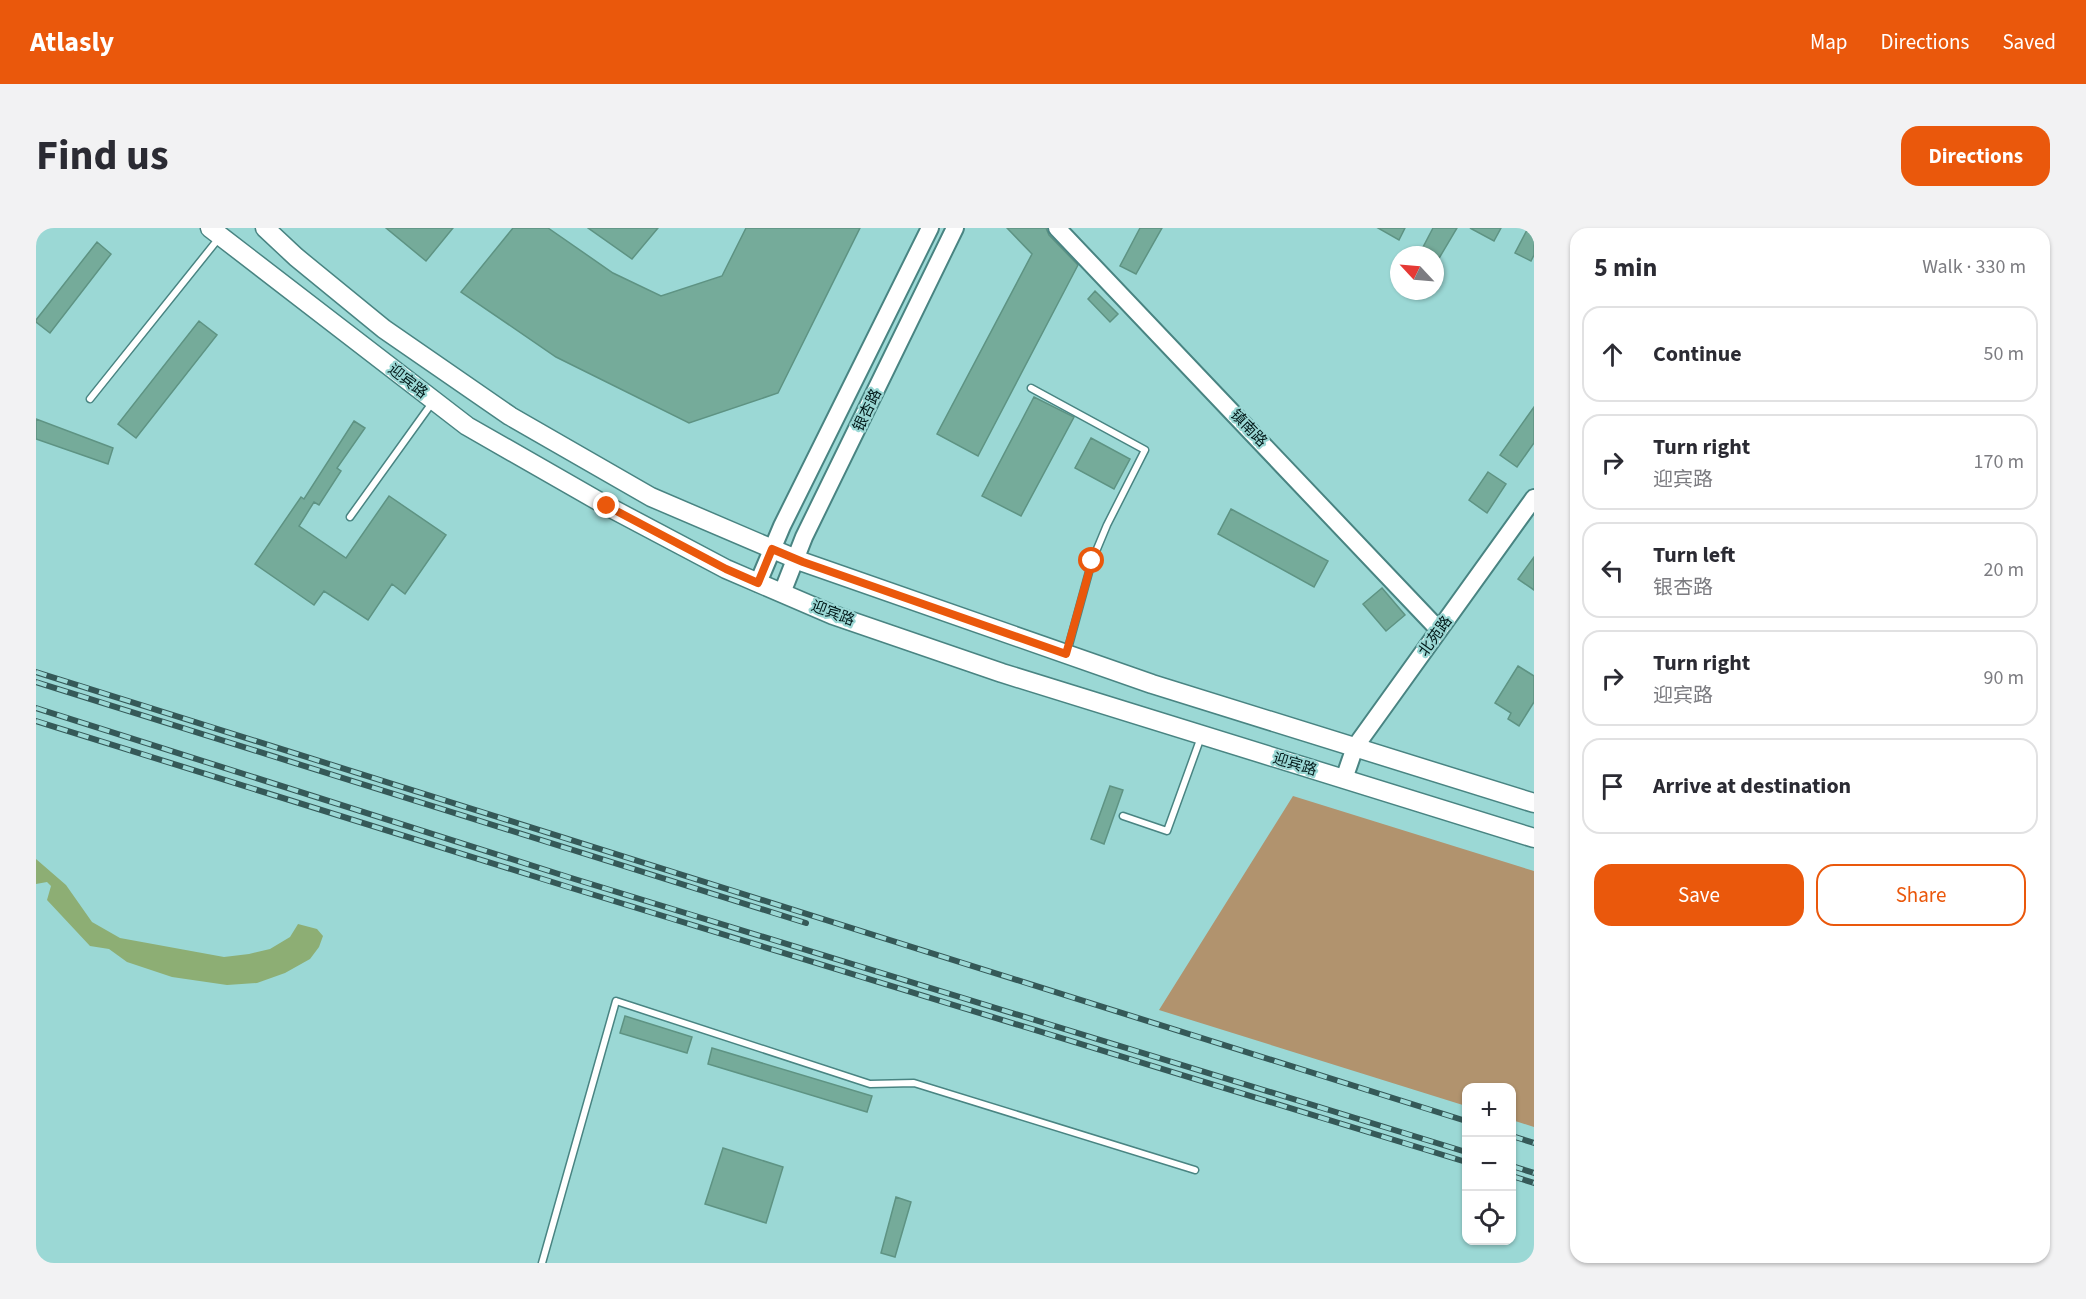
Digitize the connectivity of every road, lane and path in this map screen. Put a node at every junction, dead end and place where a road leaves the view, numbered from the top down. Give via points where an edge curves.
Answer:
1 (265, 228) edge
2 (930, 228) edge
3 (955, 228) edge
4 (1057, 228) edge
5 (215, 232) edge
6 (1031, 388) dead end
7 (90, 399) dead end
8 (434, 401) junction
9 (1534, 498) edge
10 (350, 517) dead end
11 (772, 549) junction
12 (795, 559) junction
13 (758, 583) junction
14 (782, 593) junction
15 (1439, 630) junction
16 (1066, 654) junction
17 (1202, 735) junction
18 (1355, 747) junction
19 (1344, 779) junction
20 (1534, 803) edge
21 (1123, 816) dead end
22 (1534, 838) edge
23 (1195, 1170) dead end
24 (542, 1263) edge

1 - 11 main road, 迎宾路 via 384,329 510,416 651,497
2 - 11 street, 银杏路
3 - 12 street, 银杏路
4 - 15 street, 镇南路
5 - 7 lane
5 - 8 main road, 迎宾路
6 - 16 lane via 1145,450 1092,561
8 - 10 lane
8 - 13 main road, 迎宾路 via 467,426 597,500
9 - 15 street, 北苑路
11 - 12 main road, 迎宾路
11 - 13 street, 银杏路
12 - 14 street, 银杏路
12 - 16 main road, 迎宾路
13 - 14 main road, 迎宾路
14 - 17 main road, 迎宾路 via 833,615 1002,674
15 - 18 street, 北苑路
16 - 18 main road, 迎宾路
17 - 19 main road, 迎宾路
17 - 21 lane via 1167,831
18 - 19 street, 北苑路
18 - 20 main road, 迎宾路
19 - 22 main road, 迎宾路
23 - 24 lane via 914,1083 870,1084 616,1001

